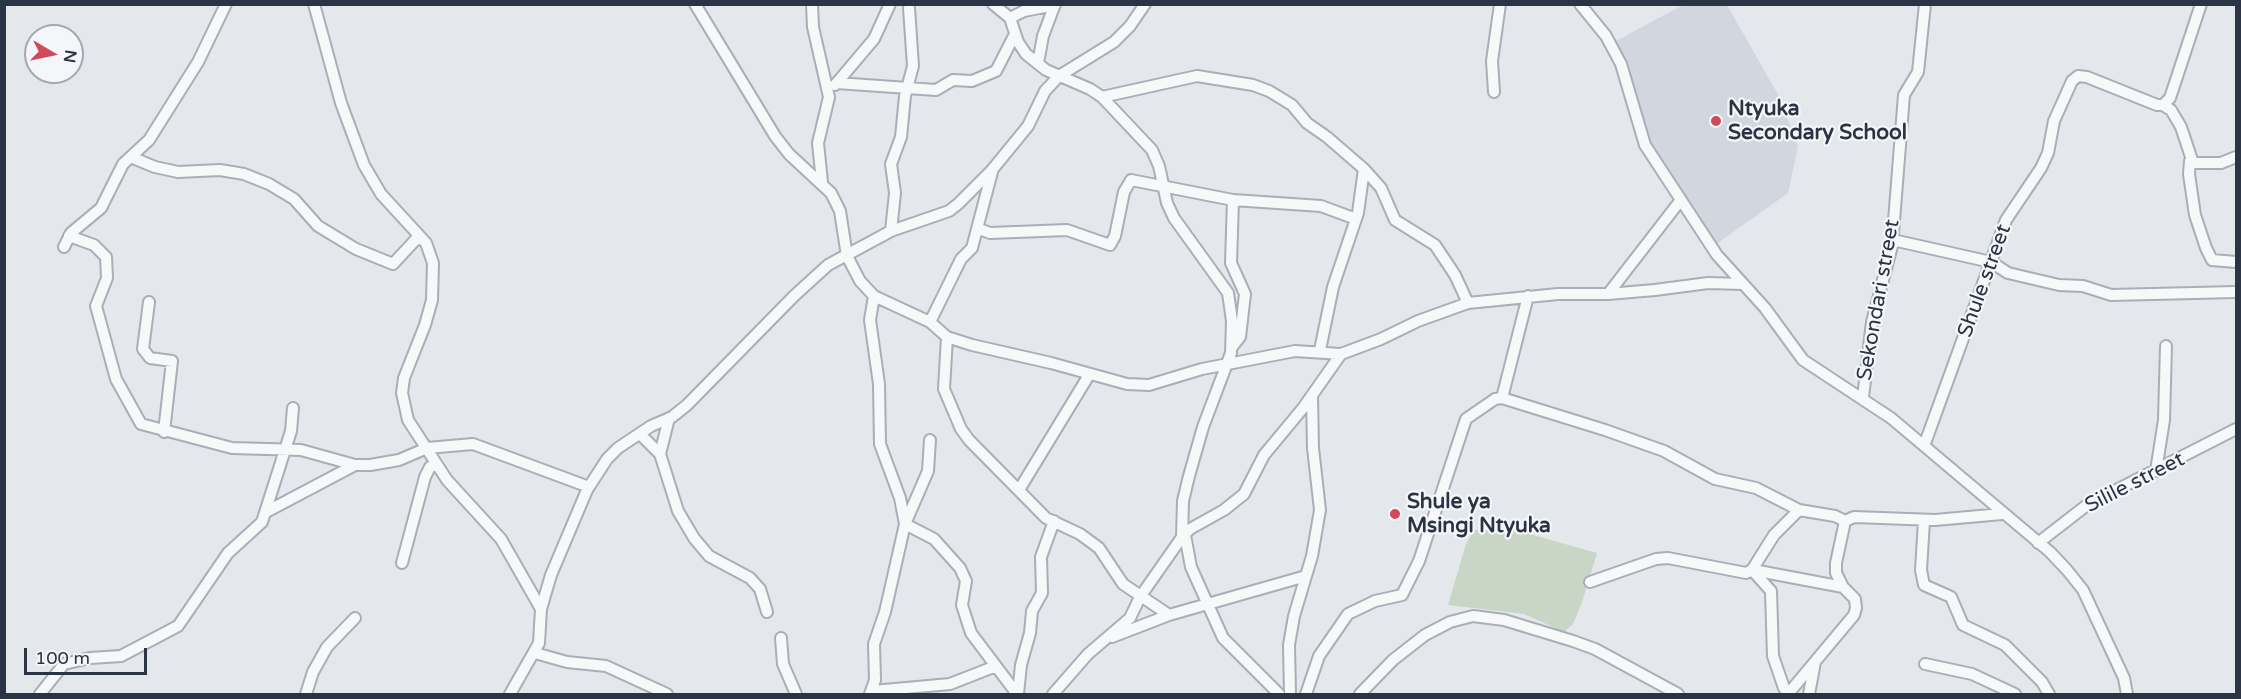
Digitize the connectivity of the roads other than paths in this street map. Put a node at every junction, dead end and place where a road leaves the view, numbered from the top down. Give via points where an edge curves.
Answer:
1 (226, 4) edge
2 (314, 4) edge
3 (695, 4) edge
4 (812, 4) edge
5 (890, 4) edge
6 (993, 4) edge
7 (1145, 4) edge
8 (1500, 4) edge
9 (1580, 4) edge
10 (1925, 4) edge
11 (2201, 4) edge
12 (909, 8) dead end
13 (1010, 18) junction
14 (1015, 34) junction
15 (1038, 63) junction
16 (1059, 76) junction
17 (837, 83) junction
18 (907, 90) junction
19 (1494, 92) dead end
20 (829, 97) junction
21 (1102, 97) junction
22 (2163, 105) junction
23 (133, 158) junction
24 (2236, 158) edge
25 (2190, 160) junction
26 (1364, 169) junction
27 (992, 170) junction
28 (822, 182) junction
29 (1162, 186) junction
30 (1233, 200) junction
31 (1680, 201) junction
32 (1356, 219) junction
33 (979, 229) junction
34 (891, 231) junction
35 (69, 236) junction
36 (419, 236) junction
37 (1893, 240) junction
38 (64, 247) dead end
39 (847, 255) junction
40 (1991, 262) junction
41 (2236, 262) edge
42 (1743, 284) junction
43 (2236, 292) edge
44 (1608, 294) junction
45 (874, 296) junction
46 (1528, 296) junction
47 (149, 302) dead end
48 (1468, 303) junction
49 (930, 322) junction
50 (947, 337) junction
51 (2166, 346) dead end
52 (1231, 349) junction
53 (1320, 350) junction
54 (1341, 354) junction
55 (1228, 363) junction
56 (1089, 375) junction
57 (1312, 396) junction
58 (1863, 397) junction
59 (1502, 398) junction
60 (293, 408) dead end
61 (669, 418) junction
62 (2236, 429) edge
63 (164, 432) junction
64 (640, 434) junction
65 (930, 440) dead end
66 (1924, 446) junction
67 (427, 448) junction
68 (284, 449) junction
69 (660, 454) junction
70 (436, 464) junction
71 (355, 465) junction
72 (2156, 471) junction
73 (589, 487) junction
74 (1019, 490) junction
75 (1799, 510) junction
76 (266, 512) junction
77 (2002, 514) junction
78 (1924, 520) junction
79 (1054, 521) junction
80 (1845, 521) junction
81 (904, 524) junction
82 (1183, 536) junction
83 (2038, 543) junction
84 (402, 563) dead end
85 (1752, 570) junction
86 (1306, 576) junction
87 (1590, 582) dead end
88 (1843, 587) junction
89 (1140, 597) junction
90 (1208, 604) junction
91 (541, 609) junction
92 (767, 612) dead end
93 (1169, 615) junction
94 (355, 618) dead end
95 (782, 638) dead end
96 (1103, 640) junction
97 (535, 653) junction
98 (1816, 659) junction
99 (1925, 663) dead end
100 (996, 666) junction
101 (871, 693) edge
102 (40, 694) edge
103 (306, 694) edge
104 (510, 694) edge
105 (667, 694) edge
106 (796, 694) edge
107 (1018, 694) edge
108 (1053, 694) edge
109 (1279, 694) edge
110 (1290, 694) edge
111 (1306, 694) edge
112 (1360, 694) edge
113 (1678, 694) edge
114 (1789, 694) edge
115 (1809, 694) edge
116 (2015, 694) edge
117 (2049, 694) edge
118 (2127, 694) edge

1 - 23 street via 198,62 149,140
2 - 36 street via 331,70 364,165 381,194
3 - 28 street via 774,136
4 - 20 street via 813,27
5 - 17 street via 874,39
6 - 13 street
7 - 16 street via 1114,42
8 - 19 street via 1492,61
9 - 31 street via 1606,36 1621,64 1645,145
10 - 37 street, Sekondari street via 1918,72 1904,95
11 - 22 street via 2170,98
12 - 18 street via 913,66
13 - 14 street
13 - 15 street via 1055,4
14 - 15 street via 1026,54
14 - 18 street via 994,72 972,81 953,80 936,90
15 - 16 street
16 - 21 street
16 - 27 street via 1045,92 1028,126
17 - 18 street
17 - 20 street
18 - 34 street via 903,129 891,164 895,193
20 - 28 street via 818,143
21 - 26 street via 1197,76 1253,85 1287,101 1307,123
21 - 29 street via 1152,150
22 - 25 street via 2171,110 2181,127
22 - 40 street, Shule street via 2087,77 2074,78 2054,121 2048,153 2006,220
23 - 35 street via 118,172 101,207
23 - 36 street via 178,172 220,170 269,184 294,199 318,226 356,249 393,264
24 - 25 street via 2221,163 2196,164
25 - 41 street via 2195,215 2206,248 2212,260
26 - 32 street
26 - 48 street via 1381,188 1395,220 1435,245
27 - 33 street
27 - 34 street via 949,211
28 - 39 street via 840,211
29 - 30 street
29 - 33 street via 1131,180 1110,245 1067,230
29 - 52 street via 1185,236 1228,293
30 - 32 street via 1321,206
30 - 52 street via 1231,263 1245,294 1240,337
31 - 42 street
31 - 44 street
32 - 53 street via 1333,287
33 - 49 street
34 - 39 street
35 - 38 street
35 - 63 street via 94,245 106,257 107,278 96,306 116,379 141,424
36 - 67 street via 433,263 432,300 402,393 408,420
37 - 40 street
37 - 58 street, Sekondari street via 1872,322
39 - 45 street via 860,281
39 - 61 street via 828,265 802,288 687,405
40 - 43 street via 2008,273 2111,295
40 - 66 street, Shule street
42 - 44 street via 1708,283
42 - 58 street via 1803,360
44 - 46 street
45 - 49 street
45 - 81 street via 870,320 879,384 880,444 898,490
46 - 48 street
46 - 59 street
47 - 63 street via 143,349 150,358 171,361
48 - 54 street
49 - 50 street
50 - 56 street
50 - 74 street via 944,389 961,429
51 - 72 street via 2164,420
52 - 55 street
53 - 54 street
53 - 55 street
54 - 57 street
55 - 56 street via 1149,385
55 - 82 street via 1189,476 1183,501
56 - 74 street
57 - 82 street via 1264,455 1244,494
57 - 86 street via 1320,510
58 - 66 street
59 - 75 street via 1664,452 1715,478 1756,488
59 - 111 street via 1466,419 1419,561 1402,594 1348,614 1319,657
60 - 68 street
61 - 64 street
61 - 69 street
62 - 72 street, Silile street
63 - 68 street via 232,448
64 - 69 street
64 - 73 street via 607,459
65 - 81 street via 927,471
66 - 77 street
67 - 70 street
67 - 71 street via 399,460
67 - 73 street via 472,444
68 - 71 street
68 - 76 street
69 - 92 street via 678,511 694,538 710,556 750,578 760,589
70 - 84 street via 426,477
70 - 91 street via 468,506 501,539
71 - 76 street
72 - 83 street, Silile street via 2087,505
73 - 91 street via 551,575
74 - 79 street via 1046,518
75 - 80 street
75 - 85 street via 1774,535
76 - 102 street via 262,522 228,554 178,626 121,656 64,664
77 - 78 street
77 - 83 street
78 - 80 street via 1854,517
78 - 117 street via 1924,585 1951,597 1963,625 2005,645
79 - 89 street via 1099,548 1123,584
79 - 107 street via 1041,557 1042,593 1032,610
80 - 88 street via 1836,562
81 - 100 street via 934,539 960,568 966,581 962,605 965,617 971,633
81 - 101 street via 874,644
82 - 89 street
82 - 90 street via 1191,567
83 - 118 street via 2083,590 2124,678
85 - 87 street via 1735,572 1668,558
85 - 88 street
85 - 114 street via 1772,596 1773,656
86 - 90 street
86 - 110 street via 1289,645
88 - 98 street via 1855,599 1854,615
89 - 93 street
89 - 96 street via 1130,618
90 - 93 street
90 - 109 street via 1223,638
91 - 97 street via 541,636
93 - 96 street
94 - 103 street via 327,647
95 - 106 street via 783,664
96 - 108 street
97 - 104 street
97 - 105 street via 558,661 606,666
98 - 114 street
98 - 115 street
99 - 116 street via 1972,674
100 - 101 street via 950,684
100 - 107 street
112 - 113 street via 1425,635 1473,616 1574,640

